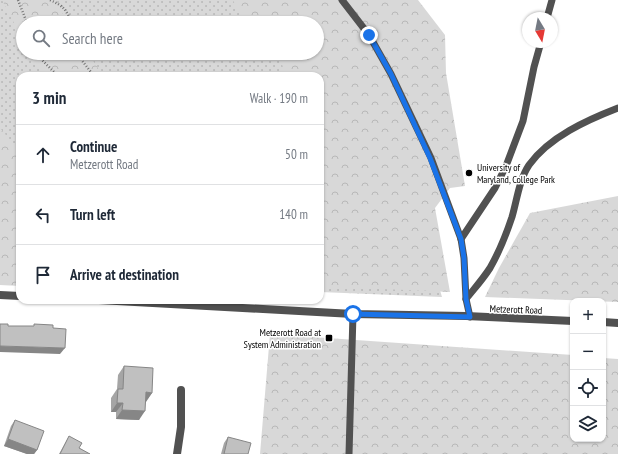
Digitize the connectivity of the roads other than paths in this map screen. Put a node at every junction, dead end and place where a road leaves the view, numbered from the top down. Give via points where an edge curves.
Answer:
1 (342, 0) edge
2 (552, 0) edge
3 (549, 12) edge
4 (539, 48) edge
5 (618, 108) edge
6 (461, 239) junction
7 (0, 295) edge
8 (16, 296) edge
9 (466, 299) junction
10 (172, 304) edge
11 (353, 314) junction
12 (470, 317) junction
13 (570, 321) edge
14 (606, 322) edge
15 (618, 323) edge
16 (181, 390) dead end
17 (177, 454) edge
18 (349, 454) edge

1 - 6 lane via 369,35 391,74 430,158
2 - 3 lane
4 - 6 lane via 523,121 506,166 495,188
5 - 9 lane via 574,128 537,155 528,166 511,218 490,268
6 - 9 lane
7 - 8 street
9 - 12 lane
10 - 11 street, Metzerott Road
11 - 12 street, Metzerott Road
11 - 18 lane
12 - 13 street, Metzerott Road
14 - 15 street
16 - 17 street via 181,427

